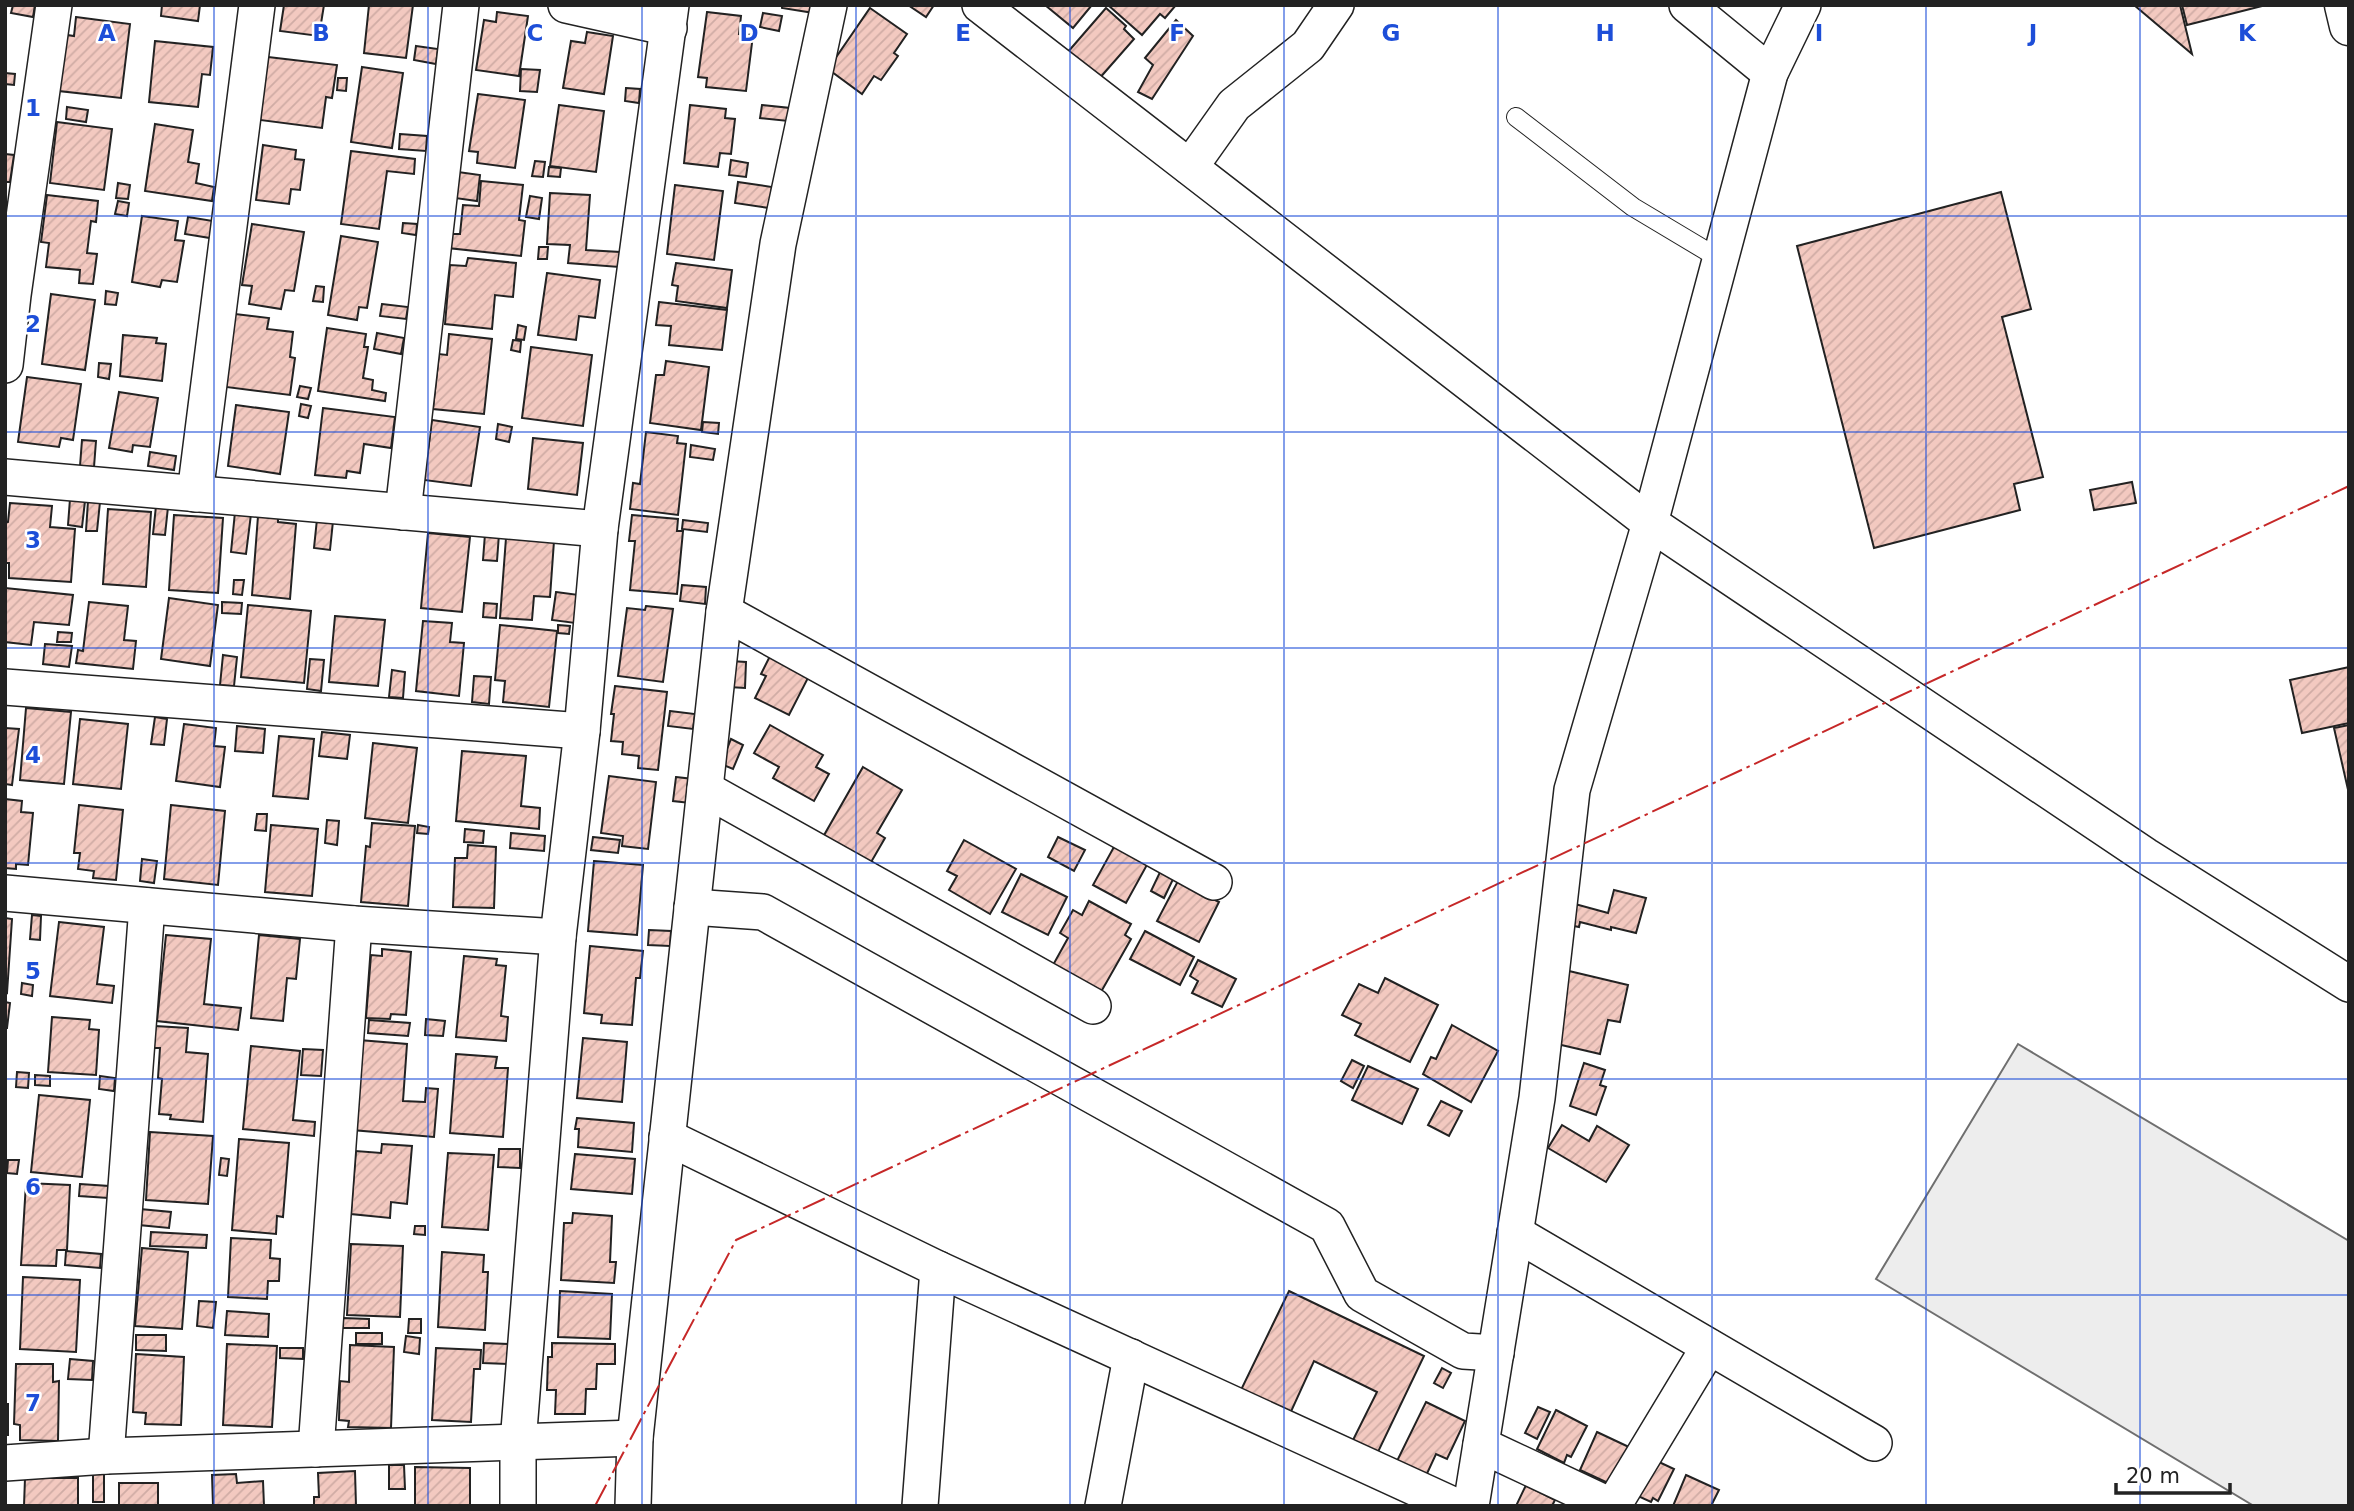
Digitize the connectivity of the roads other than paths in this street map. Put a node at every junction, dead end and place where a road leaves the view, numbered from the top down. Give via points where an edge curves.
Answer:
1 (54, 5) edge
2 (257, 5) edge
3 (461, 5) edge
4 (566, 5) edge
5 (829, 5) edge
6 (980, 5) edge
7 (1336, 5) edge
8 (1687, 5) edge
9 (1803, 5) edge
10 (2344, 5) edge
11 (670, 17) edge
12 (2349, 26) edge
13 (1770, 72) junction
14 (1516, 117) dead end
15 (1190, 167) junction
16 (1720, 259) junction
17 (9, 295) edge
18 (5, 365) edge
19 (5, 477) edge
20 (195, 494) junction
21 (403, 512) junction
22 (1650, 523) junction
23 (600, 529) junction
24 (724, 612) junction
25 (5, 687) edge
26 (582, 731) junction
27 (705, 789) junction
28 (1214, 882) dead end
29 (5, 893) edge
30 (147, 906) junction
31 (692, 907) junction
32 (354, 924) junction
33 (558, 937) junction
34 (2349, 984) edge
35 (1093, 1006) dead end
36 (667, 1137) junction
37 (1515, 1233) junction
38 (938, 1269) junction
39 (1709, 1347) junction
40 (1496, 1353) junction
41 (1131, 1357) junction
42 (635, 1438) junction
43 (518, 1443) junction
44 (1874, 1443) dead end
45 (1481, 1445) junction
46 (316, 1449) junction
47 (106, 1456) junction
48 (5, 1463) edge
49 (518, 1506) edge
50 (633, 1506) edge
51 (920, 1506) edge
52 (1103, 1506) edge
53 (1455, 1506) edge
54 (1471, 1506) edge
55 (1612, 1506) edge

1 - 17 street
2 - 20 street
3 - 21 street
4 - 11 street
5 - 24 street via 778,244
6 - 15 street
7 - 15 street via 1308,46 1234,105
8 - 13 street
9 - 13 street
10 - 12 street
11 - 23 street
13 - 16 street
14 - 16 lane via 1633,207
15 - 22 street
16 - 22 street
17 - 18 street
19 - 20 street
20 - 21 street
21 - 23 street
22 - 34 street via 2146,856
22 - 37 street via 1572,790 1538,1098
23 - 26 street
24 - 27 street
24 - 28 street
25 - 26 street
26 - 33 street
27 - 31 street
27 - 35 street
29 - 30 street
30 - 32 street
30 - 47 street
31 - 36 street
31 - 40 street via 763,912 1327,1226 1362,1294 1464,1351
32 - 33 street
32 - 46 street
33 - 43 street
36 - 38 street
36 - 42 street
37 - 39 street
37 - 40 street
38 - 41 street
38 - 51 street
39 - 44 street
39 - 55 street
40 - 45 street
41 - 52 street
41 - 53 street
42 - 43 street
42 - 50 street
43 - 46 street
43 - 49 street
45 - 54 street
45 - 55 street
46 - 47 street
47 - 48 street

